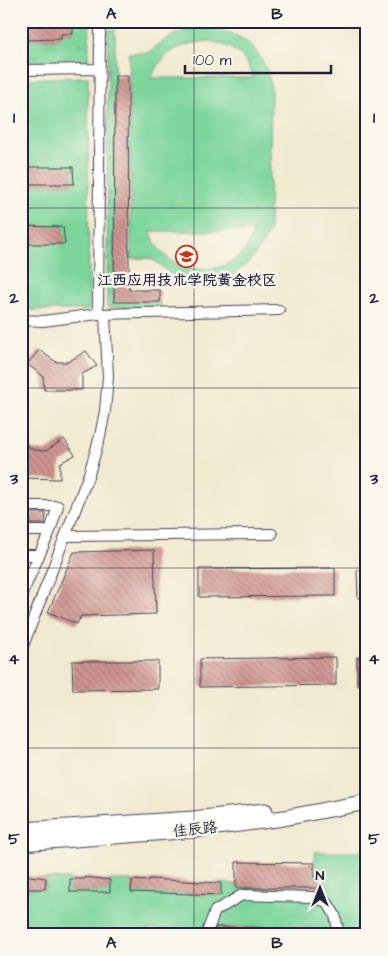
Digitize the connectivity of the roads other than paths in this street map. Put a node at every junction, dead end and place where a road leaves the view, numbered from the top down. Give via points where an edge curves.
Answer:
1 (100, 21) edge
2 (99, 69) junction
3 (21, 70) edge
4 (279, 310) dead end
5 (102, 314) junction
6 (21, 320) edge
7 (21, 506) edge
8 (50, 531) junction
9 (21, 532) edge
10 (272, 534) dead end
11 (66, 536) junction
12 (21, 555) edge
13 (39, 555) junction
14 (24, 581) edge
15 (21, 596) edge
16 (21, 651) edge
17 (367, 792) edge
18 (367, 802) edge
19 (21, 830) edge
20 (21, 843) edge
21 (206, 935) edge
22 (339, 935) edge

1 - 2 street
2 - 3 street
2 - 5 street
4 - 5 street
5 - 6 street via 43,321
5 - 11 street via 108,377 105,411 89,474
7 - 8 street via 58,506
8 - 9 street
8 - 13 street
10 - 11 street
11 - 16 street
12 - 13 street
13 - 14 street
14 - 15 street
17 - 19 main road, 佳辰路 via 283,808 193,819
18 - 20 main road, 佳辰路 via 195,830
21 - 22 street via 215,911 242,895 313,897 327,902 335,915

